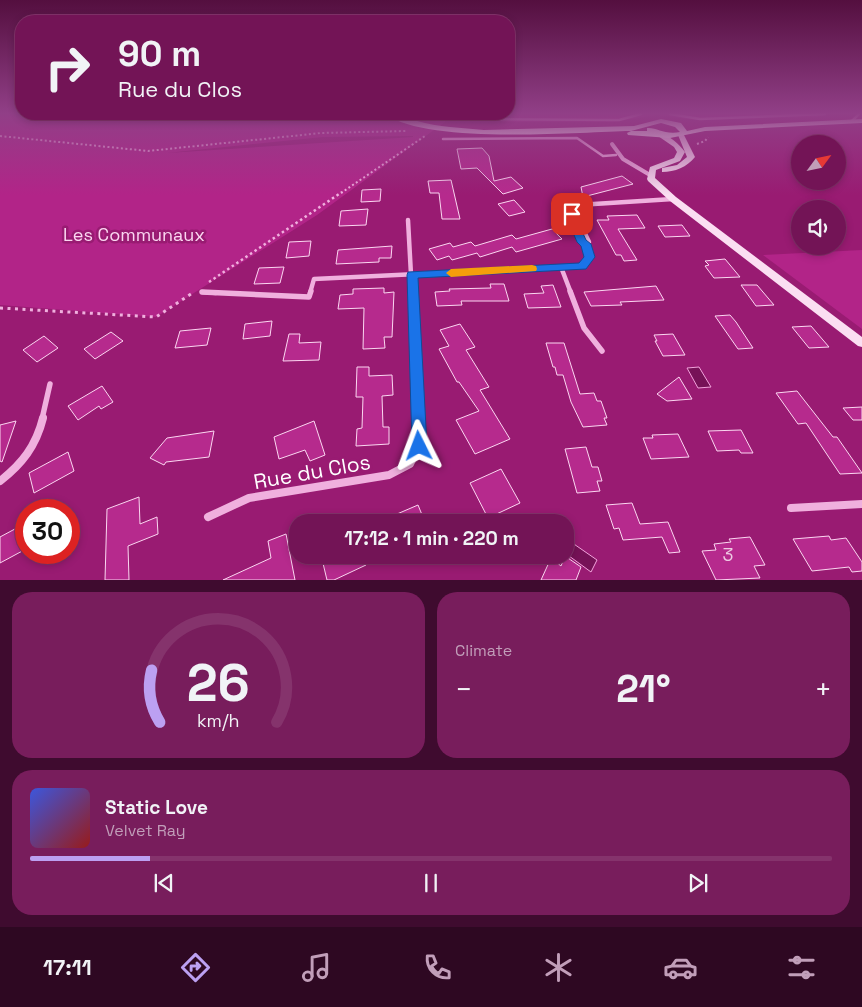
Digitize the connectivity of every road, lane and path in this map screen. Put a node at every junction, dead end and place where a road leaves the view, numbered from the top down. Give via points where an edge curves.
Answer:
1 (54, 141) edge
2 (239, 141) edge
3 (417, 141) edge
4 (581, 141) edge
5 (669, 141) edge
6 (685, 141) edge
7 (705, 141) edge
8 (612, 144) dead end
9 (690, 145) dead end
10 (616, 154) junction
11 (651, 174) junction
12 (674, 199) junction
13 (408, 220) dead end
14 (561, 267) junction
15 (412, 275) junction
16 (205, 284) dead end
17 (199, 291) joint
18 (0, 308) edge
19 (862, 342) edge
20 (602, 351) dead end
21 (50, 384) dead end
22 (0, 481) edge
23 (862, 504) edge
24 (791, 508) dead end
25 (208, 517) dead end

1 - 2 path via 148,150
3 - 16 path
4 - 10 lane via 603,156
5 - 11 street via 681,152 678,159 654,169
6 - 11 street via 691,156 688,162
7 - 9 path
8 - 10 street
10 - 11 street via 635,168
11 - 12 street via 651,179
12 - 14 street via 578,205 570,216 590,257 582,266
12 - 19 street
13 - 15 street, Rue du Clos
14 - 15 street
14 - 20 street via 584,328
15 - 17 street via 314,279 309,297
15 - 25 street, Rue du Clos via 419,446 410,464 389,475 249,498
17 - 18 path via 156,317
21 - 22 street via 35,446 14,471
23 - 24 street

